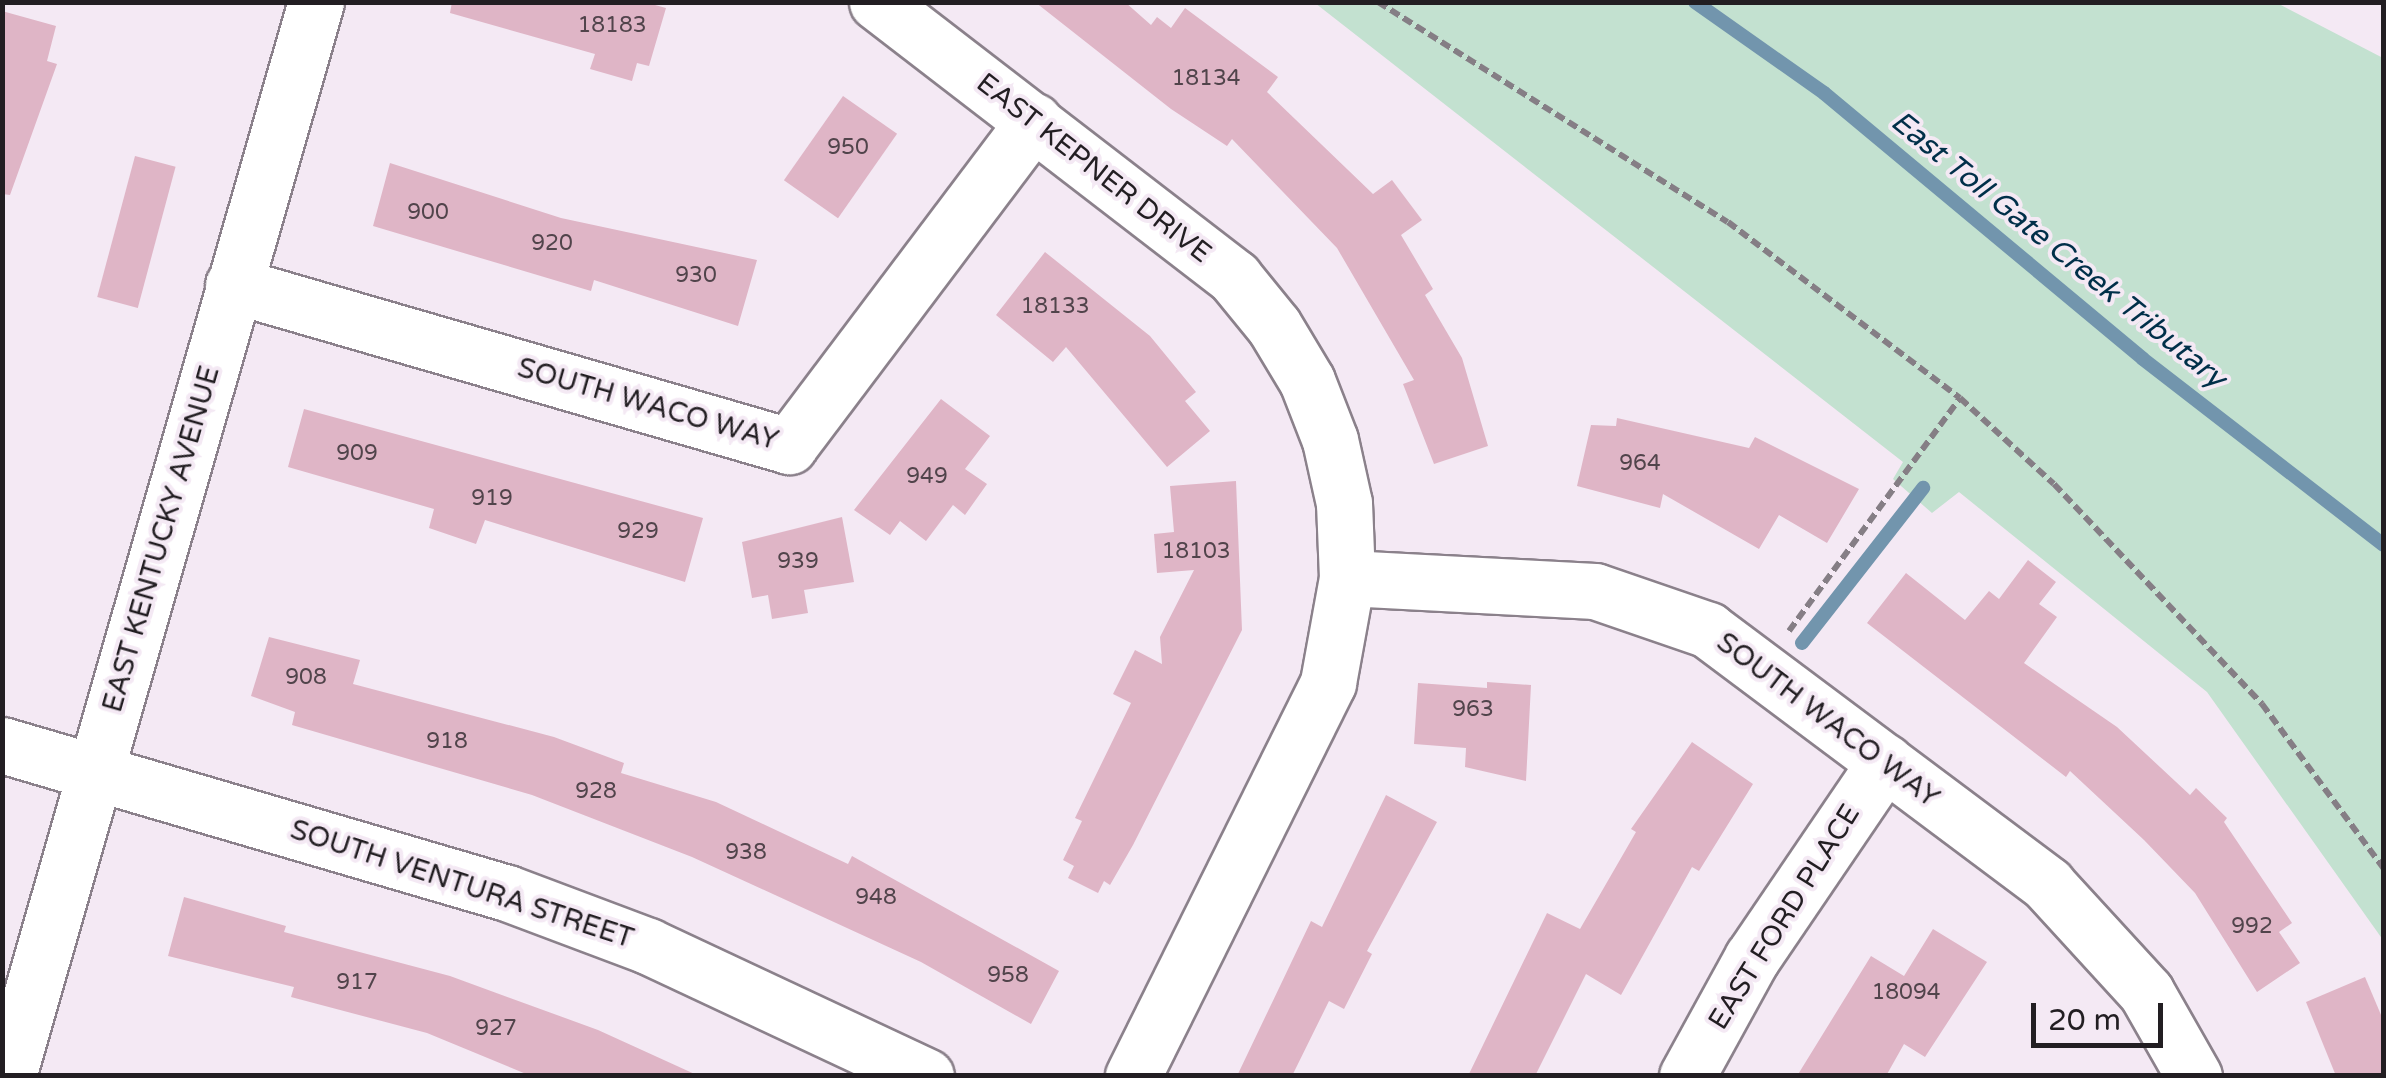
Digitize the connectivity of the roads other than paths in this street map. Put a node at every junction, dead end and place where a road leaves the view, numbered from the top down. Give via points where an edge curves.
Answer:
1 (316, 2) edge
2 (877, 2) edge
3 (1034, 121) junction
4 (232, 284) junction
5 (1348, 578) junction
6 (2, 745) edge
7 (1886, 762) junction
8 (96, 771) junction
9 (8, 1076) edge
10 (926, 1076) edge
11 (1133, 1076) edge
12 (1688, 1076) edge
13 (2194, 1076) edge

1 - 4 street, EAST KENTUCKY AVENUE
2 - 3 street, EAST KEPNER DRIVE
3 - 4 street, SOUTH WACO WAY via 789,446
3 - 5 street, EAST KEPNER DRIVE via 1186,234 1274,326 1307,381 1330,440 1344,503
4 - 8 street, EAST KENTUCKY AVENUE
5 - 7 street, SOUTH WACO WAY via 1595,591 1661,609 1742,654
5 - 11 street, EAST KEPNER DRIVE via 1328,682 1303,745
6 - 8 street, SOUTH VENTURA STREET
7 - 12 street, EAST FORD PLACE via 1752,958
7 - 13 street, SOUTH WACO WAY via 2090,924 2146,992
8 - 9 street, EAST KENTUCKY AVENUE
8 - 10 street, SOUTH VENTURA STREET via 507,893 648,946

